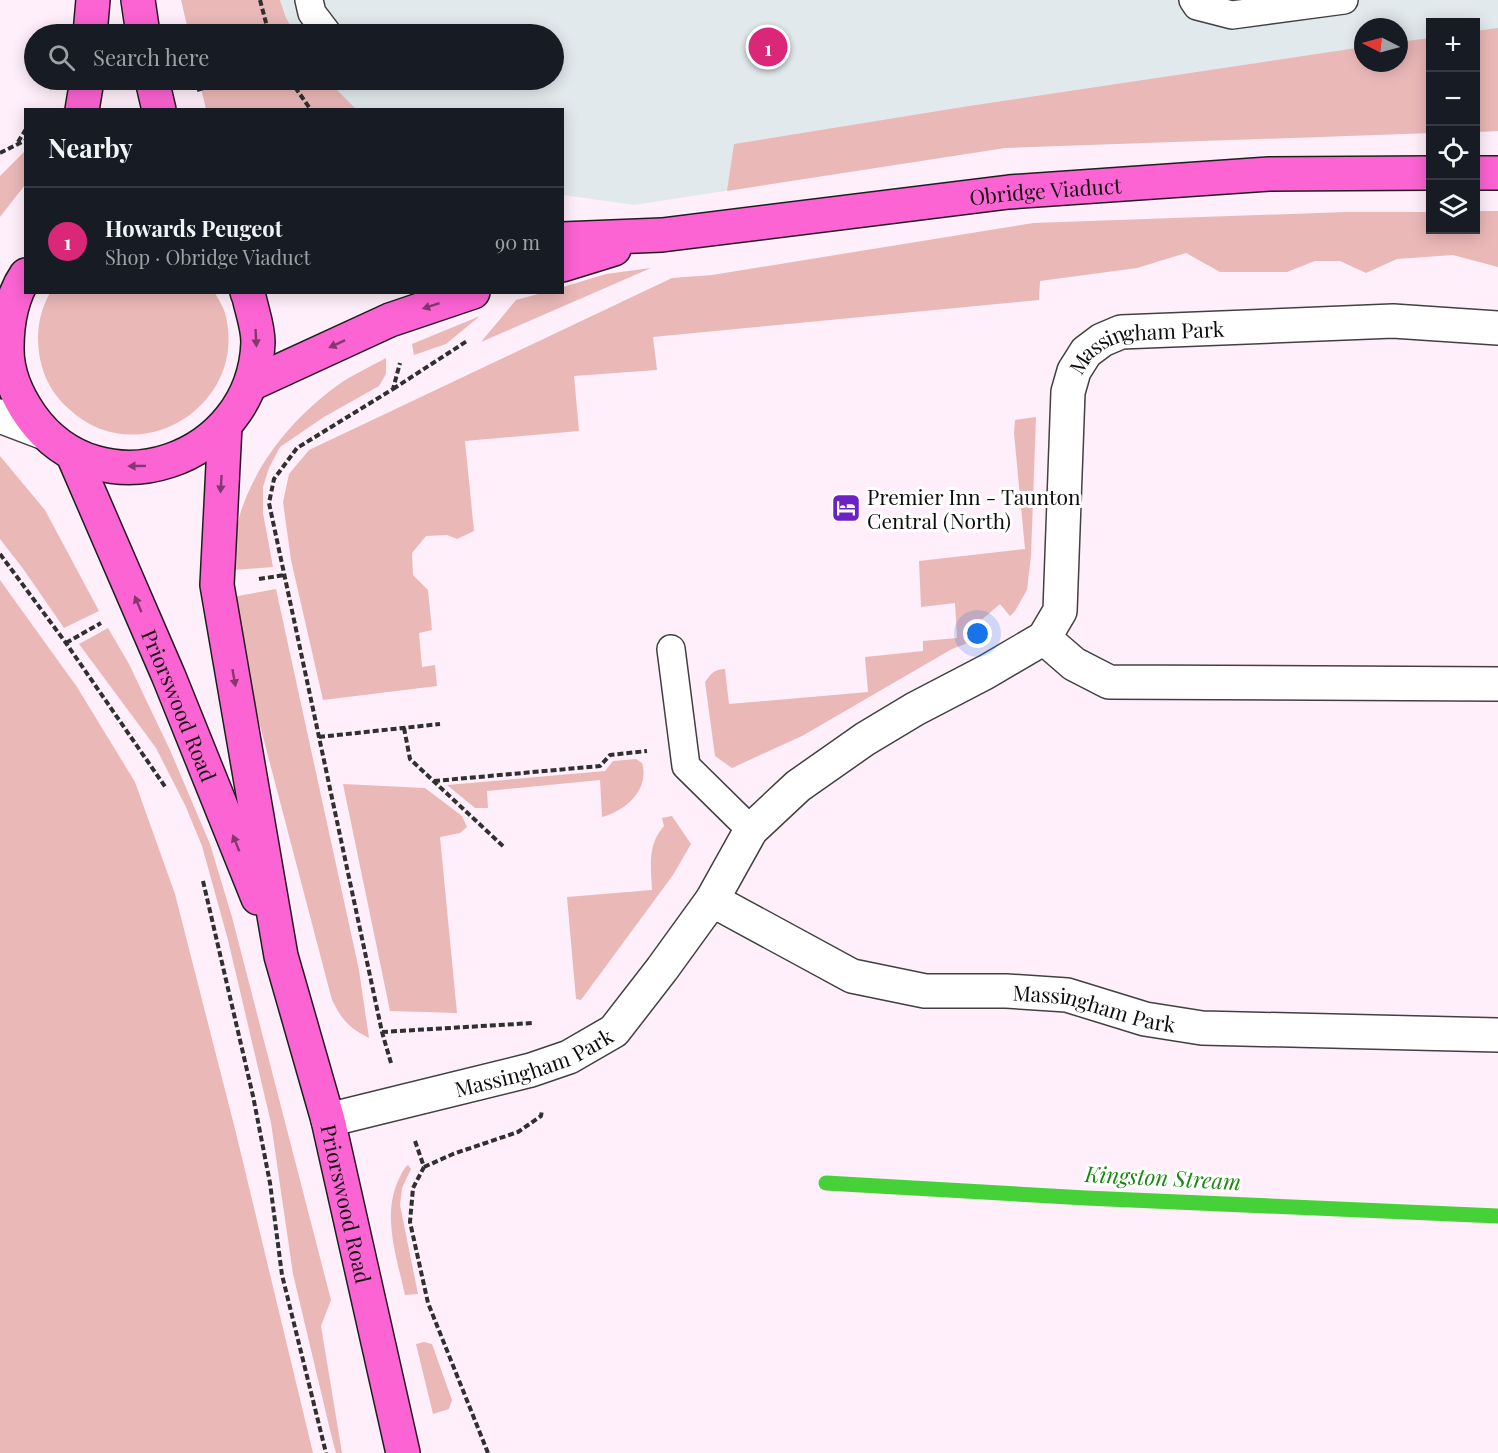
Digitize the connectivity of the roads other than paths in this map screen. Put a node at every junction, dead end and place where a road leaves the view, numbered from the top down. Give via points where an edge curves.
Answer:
1 (93, 0) edge
2 (138, 0) edge
3 (309, 0) edge
4 (1193, 0) edge
5 (1344, 0) edge
6 (91, 24) edge
7 (142, 24) edge
8 (320, 24) edge
9 (85, 90) edge
10 (154, 90) edge
11 (81, 108) edge
12 (159, 108) edge
13 (1498, 172) edge
14 (1426, 173) edge
15 (1480, 173) edge
16 (662, 235) junction
17 (564, 239) edge
18 (564, 263) edge
19 (15, 282) edge
20 (248, 294) edge
21 (467, 294) edge
22 (1498, 328) edge
23 (251, 384) junction
24 (0, 416) edge
25 (225, 426) junction
26 (42, 432) junction
27 (74, 454) junction
28 (1044, 638) junction
29 (671, 649) dead end
30 (1498, 684) edge
31 (751, 830) junction
32 (712, 900) junction
33 (281, 956) junction
34 (1498, 1035) edge
35 (328, 1120) junction
36 (403, 1453) edge

1 - 6 main road
2 - 7 main road
3 - 8 lane
4 - 5 lane via 1197,6 1232,15
9 - 11 main road
10 - 12 main road
13 - 15 main road
14 - 16 main road, Obridge Viaduct via 1269,174 1009,192
16 - 17 main road, Obridge Viaduct
16 - 18 main road, Obridge Viaduct
19 - 26 main road via 7,322 7,362 19,399
20 -> 23 main road via 258,340
21 -> 23 main road via 390,320
22 - 28 street, Massingham Park via 1393,321 1121,332 1102,340 1086,352 1074,371 1068,392 1060,611
23 - 25 main road
24 - 26 street
25 -> 27 main road via 193,452 154,466 113,467
25 -> 33 main road, Priorswood Road via 217,585
26 - 27 main road
33 -> 27 main road, Priorswood Road
28 - 30 street via 1074,664 1109,682
28 - 31 street, Massingham Park via 865,739 798,786
29 - 31 lane via 686,766
31 - 32 street, Massingham Park
32 - 34 street, Massingham Park via 852,976 925,991 1067,995 1144,1019 1202,1028
32 - 35 street, Massingham Park via 614,1031 568,1057 531,1070
33 - 35 main road, Priorswood Road
35 - 36 main road, Priorswood Road

